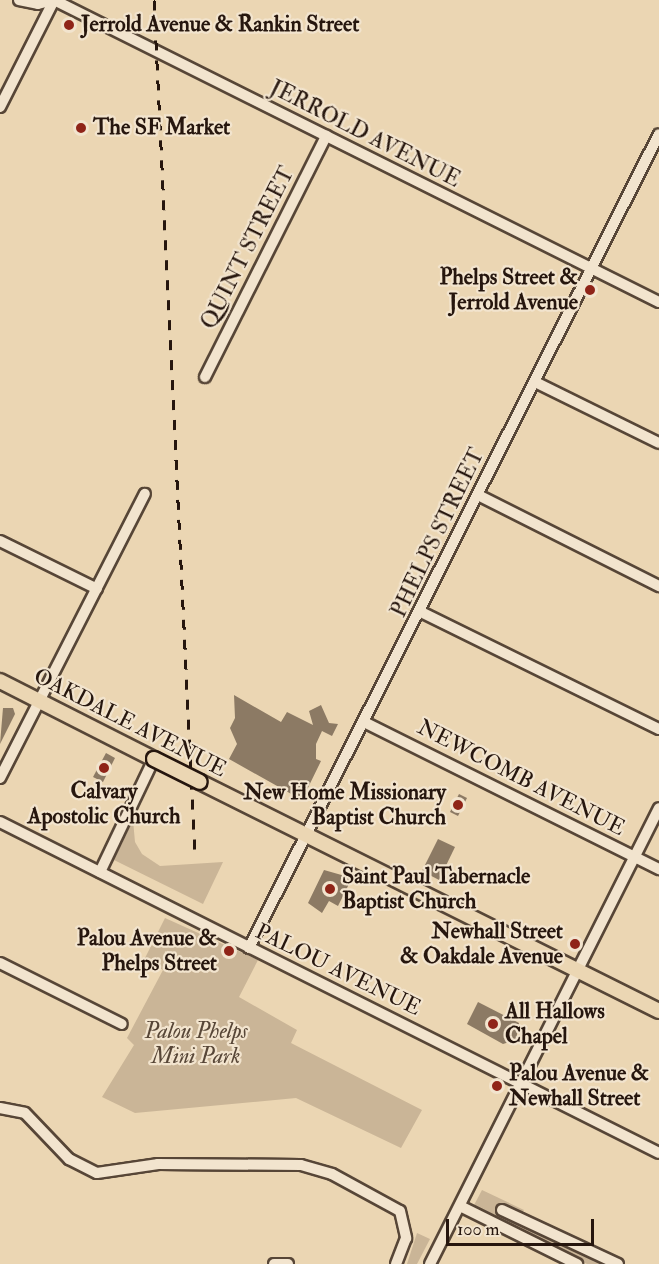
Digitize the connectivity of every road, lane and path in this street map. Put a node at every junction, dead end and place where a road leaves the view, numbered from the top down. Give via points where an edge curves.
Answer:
1 (19, 0) edge
2 (54, 0) edge
3 (0, 107) edge
4 (659, 134) edge
5 (326, 136) junction
6 (648, 155) junction
7 (659, 160) edge
8 (592, 269) junction
9 (659, 302) edge
10 (205, 377) dead end
11 (535, 382) junction
12 (659, 443) edge
13 (145, 494) dead end
14 (478, 495) junction
15 (0, 541) edge
16 (659, 585) edge
17 (97, 589) junction
18 (421, 612) junction
19 (0, 681) edge
20 (40, 701) junction
21 (364, 722) junction
22 (659, 729) edge
23 (154, 759) junction
24 (0, 778) edge
25 (659, 808) edge
26 (0, 822) edge
27 (307, 835) junction
28 (634, 857) junction
29 (659, 869) edge
30 (100, 872) junction
31 (249, 948) junction
32 (0, 963) edge
33 (577, 971) junction
34 (659, 1011) edge
35 (122, 1024) dead end
36 (519, 1082) junction
37 (0, 1108) edge
38 (659, 1153) edge
39 (460, 1206) junction
40 (502, 1210) dead end
41 (274, 1264) edge
42 (288, 1264) edge
43 (396, 1264) edge
44 (430, 1264) edge
45 (577, 1264) edge
46 (618, 1264) edge

1 - 2 street, JERROLD AVENUE via 38,4
2 - 3 street
2 - 5 street, JERROLD AVENUE
4 - 6 street, PHELPS STREET
5 - 8 street, JERROLD AVENUE
5 - 10 street, QUINT STREET
6 - 7 street
6 - 8 street, PHELPS STREET
8 - 9 street, JERROLD AVENUE
8 - 11 street, PHELPS STREET
11 - 12 street
11 - 14 street, PHELPS STREET
13 - 17 street
14 - 16 street
14 - 18 street, PHELPS STREET
15 - 17 street
17 - 20 street
18 - 21 street, PHELPS STREET
18 - 22 street
19 - 20 main road, OAKDALE AVENUE
20 - 23 main road, OAKDALE AVENUE
20 - 24 street
21 - 27 street, PHELPS STREET
21 - 28 street, NEWCOMB AVENUE
23 - 27 main road, OAKDALE AVENUE, bridge
23 - 30 street
25 - 28 street
26 - 30 street, PALOU AVENUE
27 - 31 street, PHELPS STREET
27 - 33 main road, OAKDALE AVENUE
28 - 29 street, NEWCOMB AVENUE
28 - 33 street
30 - 31 street, PALOU AVENUE
31 - 36 street, PALOU AVENUE
32 - 35 street
33 - 34 main road, OAKDALE AVENUE
33 - 36 street
36 - 38 street, PALOU AVENUE
36 - 39 street
37 - 43 street via 25,1113 69,1159 97,1173 158,1164 301,1166 332,1174 400,1211 406,1238
39 - 44 street
39 - 45 street
40 - 46 street
41 - 42 street

